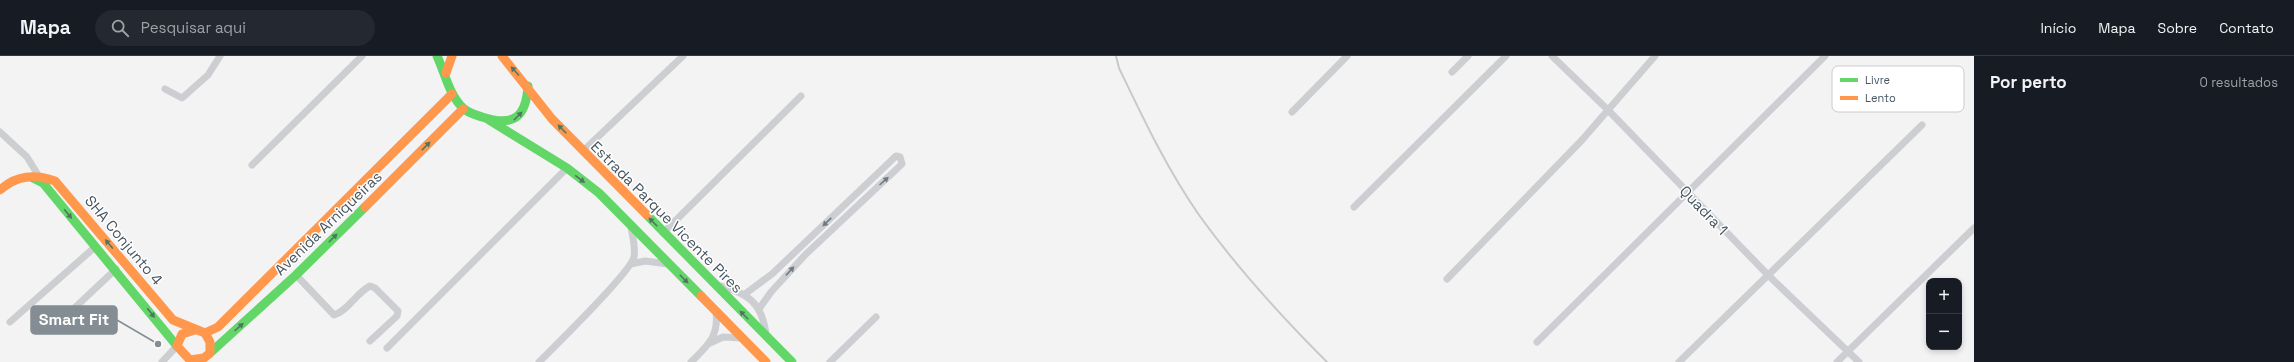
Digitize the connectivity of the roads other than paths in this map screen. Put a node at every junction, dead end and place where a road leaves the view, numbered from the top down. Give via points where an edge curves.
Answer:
1 (220, 56) edge
2 (362, 56) edge
3 (437, 56) edge
4 (452, 56) edge
5 (502, 56) edge
6 (683, 56) edge
7 (1347, 56) edge
8 (1468, 56) edge
9 (1506, 56) edge
10 (1552, 56) edge
11 (1655, 56) edge
12 (1826, 56) edge
13 (1452, 72) dead end
14 (446, 73) junction
15 (528, 86) junction
16 (165, 90) dead end
17 (452, 94) junction
18 (801, 96) dead end
19 (463, 109) junction
20 (1608, 110) junction
21 (1292, 112) dead end
22 (489, 120) junction
23 (1922, 125) dead end
24 (0, 132) edge
25 (583, 151) junction
26 (252, 165) dead end
27 (567, 168) junction
28 (34, 175) junction
29 (0, 190) edge
30 (1689, 193) junction
31 (1354, 207) dead end
32 (840, 210) junction
33 (846, 215) junction
34 (631, 224) junction
35 (1974, 228) edge
36 (663, 233) junction
37 (94, 247) junction
38 (800, 248) junction
39 (806, 254) junction
40 (123, 261) junction
41 (631, 264) junction
42 (669, 264) junction
43 (116, 269) junction
44 (772, 274) junction
45 (296, 275) junction
46 (1769, 276) junction
47 (1447, 279) dead end
48 (780, 282) junction
49 (714, 284) junction
50 (745, 294) junction
51 (759, 309) junction
52 (716, 311) junction
53 (876, 316) dead end
54 (10, 322) dead end
55 (51, 330) dead end
56 (195, 330) junction
57 (205, 333) junction
58 (766, 336) junction
59 (742, 338) junction
60 (370, 341) dead end
61 (1537, 342) dead end
62 (177, 346) junction
63 (706, 346) junction
64 (387, 348) dead end
65 (1848, 351) junction
66 (206, 358) edge
67 (191, 361) edge
68 (162, 362) edge
69 (539, 362) edge
70 (691, 362) edge
71 (766, 362) edge
72 (792, 362) edge
73 (830, 362) edge
74 (1679, 362) edge
75 (1837, 362) edge
76 (1859, 362) edge

1 - 16 street via 208,75 182,98
2 - 26 street
3 - 14 street
4 - 14 street
15 -> 5 street, Estrada Parque Vicente Pires
6 - 25 street
7 - 21 street
8 - 13 street
9 - 31 street
10 - 20 street, Quadra 1
11 - 20 street
12 - 30 street
14 - 17 street
22 -> 15 street via 501,123 513,121 520,115 526,107
25 -> 15 street, Estrada Parque Vicente Pires via 552,119
17 - 19 street
17 - 57 street, Avenida Arniqueiras via 218,327
18 - 36 street
19 - 22 street
45 -> 19 street, Avenida Arniqueiras
20 - 30 street, Quadra 1
20 - 47 street
22 - 27 street, Estrada Parque Vicente Pires
23 - 46 street
24 - 28 street via 27,157
36 -> 25 street, Estrada Parque Vicente Pires
27 -> 34 street, Estrada Parque Vicente Pires via 599,193
27 - 64 street
28 - 29 street via 17,177
28 -> 37 street, SHA Conjunto 4
40 -> 28 street, SHA Conjunto 4 via 55,181
30 - 46 street, Quadra 1
30 - 61 street
32 - 33 street
33 -> 32 street via 902,164 900,157 896,156
32 -> 38 street
33 - 39 street
34 - 41 street via 634,250
34 - 42 street, Estrada Parque Vicente Pires
35 - 65 street
36 - 49 street, Estrada Parque Vicente Pires
37 - 43 street, SHA Conjunto 4
37 - 54 street
38 - 39 street
38 - 44 street
48 -> 39 street
40 - 43 street
40 - 56 street, SHA Conjunto 4 via 173,320
41 - 42 street via 644,261
41 - 69 street
42 -> 52 street, Estrada Parque Vicente Pires
43 - 55 street
43 -> 62 street, SHA Conjunto 4
44 - 48 street
44 - 50 street
45 - 60 street via 334,315 340,313 364,289 370,286 375,288 398,311 397,316
66 -> 45 street, Avenida Arniqueiras
46 - 65 street, Quadra 1
46 - 74 street
48 - 51 street
49 - 50 street
58 -> 49 street, Estrada Parque Vicente Pires
50 - 51 street
51 - 58 street
52 - 59 street, Estrada Parque Vicente Pires
52 - 63 street via 715,333
53 - 73 street
56 - 57 street
56 - 62 street via 182,334
57 - 66 street via 210,342
58 - 72 street, Estrada Parque Vicente Pires
59 - 63 street via 723,337
59 - 71 street, Estrada Parque Vicente Pires
62 - 67 street
62 - 68 street
63 - 70 street
65 - 75 street
65 - 76 street, Quadra 1
66 - 67 street

